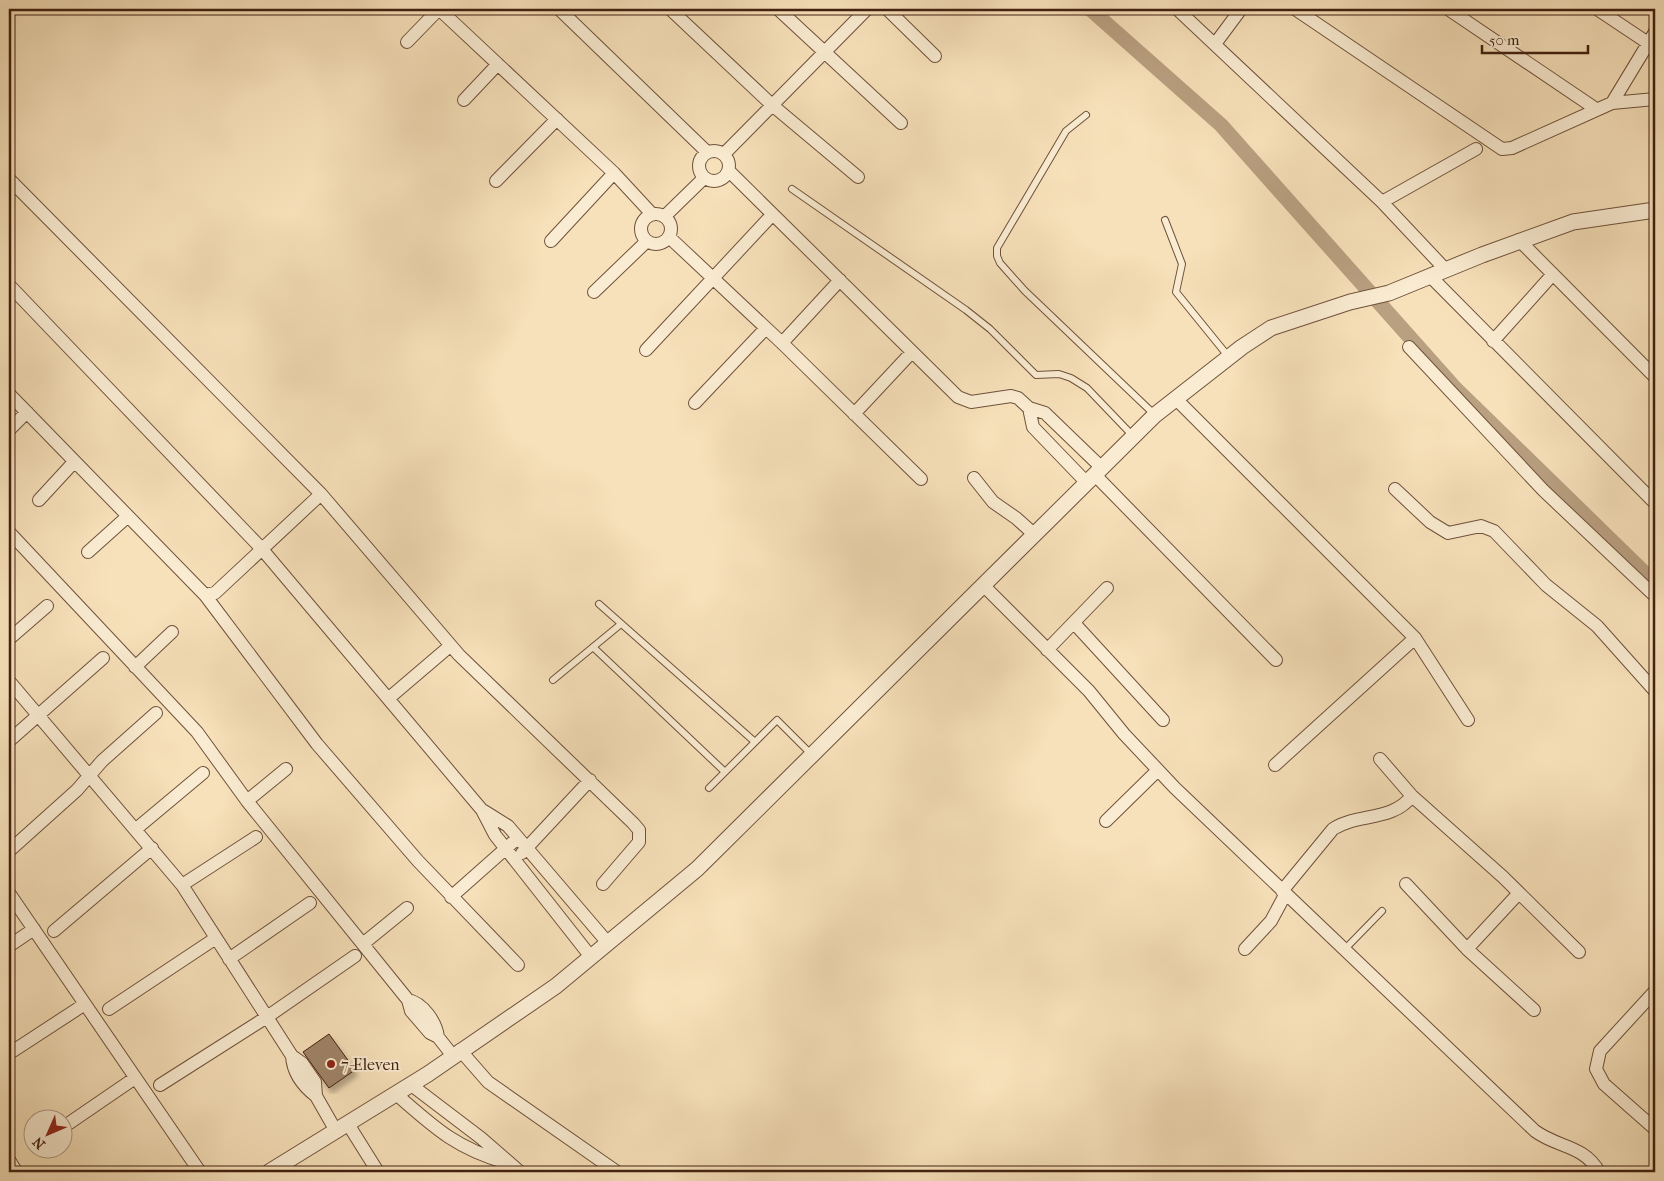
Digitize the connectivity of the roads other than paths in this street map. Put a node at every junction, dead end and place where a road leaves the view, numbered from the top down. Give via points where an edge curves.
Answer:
1 (559, 9) edge
2 (670, 9) edge
3 (778, 9) edge
4 (867, 9) edge
5 (887, 9) edge
6 (1177, 9) edge
7 (1241, 9) edge
8 (1295, 9) edge
9 (1448, 9) edge
10 (1597, 9) edge
11 (1655, 32) edge
12 (407, 42) dead end
13 (1648, 43) junction
14 (1214, 44) junction
15 (826, 53) junction
16 (936, 56) dead end
17 (498, 64) junction
18 (1655, 99) edge
19 (464, 100) dead end
20 (1612, 103) junction
21 (772, 105) junction
22 (1596, 109) junction
23 (1086, 114) dead end
24 (557, 119) junction
25 (901, 123) dead end
26 (1476, 149) dead end
27 (708, 152) junction
28 (724, 154) junction
29 (729, 171) junction
30 (614, 173) junction
31 (858, 177) dead end
32 (704, 178) junction
33 (9, 179) edge
34 (496, 181) dead end
35 (792, 189) dead end
36 (1382, 202) junction
37 (1655, 210) edge
38 (658, 215) junction
39 (772, 215) junction
40 (1165, 220) dead end
41 (669, 237) junction
42 (1519, 240) junction
43 (551, 241) dead end
44 (647, 241) junction
45 (1445, 269) junction
46 (1553, 274) junction
47 (1431, 277) junction
48 (713, 279) junction
49 (840, 280) junction
50 (9, 285) edge
51 (594, 292) dead end
52 (766, 328) junction
53 (1493, 341) junction
54 (782, 344) junction
55 (1409, 347) dead end
56 (646, 350) dead end
57 (912, 352) junction
58 (1228, 356) junction
59 (1655, 377) edge
60 (9, 394) edge
61 (1175, 398) junction
62 (695, 403) dead end
63 (1029, 408) junction
64 (27, 412) junction
65 (854, 414) junction
66 (1155, 415) junction
67 (9, 430) edge
68 (1134, 437) junction
69 (74, 462) junction
70 (1094, 476) junction
71 (974, 478) dead end
72 (921, 479) dead end
73 (1395, 489) dead end
74 (321, 494) junction
75 (39, 500) dead end
76 (1655, 503) edge
77 (127, 517) junction
78 (9, 532) edge
79 (1035, 535) junction
80 (261, 548) junction
81 (88, 552) dead end
82 (984, 586) junction
83 (1107, 588) dead end
84 (205, 595) junction
85 (1655, 596) edge
86 (599, 604) dead end
87 (47, 606) dead end
88 (1074, 623) junction
89 (621, 624) junction
90 (172, 632) dead end
91 (1415, 638) junction
92 (9, 639) edge
93 (450, 646) junction
94 (593, 647) junction
95 (1048, 650) junction
96 (103, 658) dead end
97 (1276, 660) dead end
98 (136, 668) junction
99 (553, 680) dead end
100 (9, 681) edge
101 (1655, 691) edge
102 (390, 698) junction
103 (156, 714) dead end
104 (37, 716) junction
105 (1163, 720) dead end
106 (1468, 720) dead end
107 (9, 741) edge
108 (755, 742) junction
109 (812, 756) junction
110 (1380, 759) dead end
111 (1275, 765) dead end
112 (286, 769) dead end
113 (1158, 770) junction
114 (725, 772) junction
115 (203, 773) dead end
116 (89, 775) junction
117 (590, 780) junction
118 (709, 788) dead end
119 (1412, 796) junction
120 (247, 801) junction
121 (482, 810) junction
122 (1106, 821) dead end
123 (136, 829) junction
124 (256, 837) dead end
125 (517, 838) junction
126 (152, 848) junction
127 (506, 848) junction
128 (526, 848) junction
129 (9, 851) edge
130 (515, 860) junction
131 (603, 884) dead end
132 (1406, 884) dead end
133 (182, 885) junction
134 (9, 893) edge
135 (1284, 893) junction
136 (1519, 893) junction
137 (451, 897) junction
138 (310, 903) dead end
139 (575, 905) junction
140 (407, 908) dead end
141 (1382, 911) dead end
142 (561, 919) junction
143 (34, 929) junction
144 (54, 931) dead end
145 (216, 938) junction
146 (364, 943) junction
147 (608, 943) junction
148 (9, 946) edge
149 (1467, 948) junction
150 (1245, 949) dead end
151 (1344, 950) junction
152 (1579, 952) dead end
153 (355, 956) dead end
154 (591, 957) junction
155 (229, 960) junction
156 (518, 965) dead end
157 (1655, 991) edge
158 (85, 1004) junction
159 (109, 1010) dead end
160 (1534, 1010) dead end
161 (267, 1017) junction
162 (13, 1051) dead end
163 (457, 1053) junction
164 (135, 1078) junction
165 (410, 1084) junction
166 (160, 1085) dead end
167 (396, 1094) junction
168 (72, 1121) edge
169 (342, 1128) junction
170 (1655, 1130) edge
171 (9, 1154) edge
172 (506, 1162) junction
173 (20, 1172) edge
174 (200, 1172) edge
175 (269, 1172) edge
176 (378, 1172) edge
177 (520, 1172) edge
178 (617, 1172) edge
179 (1599, 1172) edge

1 - 27 street
2 - 21 street
3 - 15 street
4 - 15 street
5 - 16 street
6 - 14 street
7 - 14 street
8 - 22 street via 1499,148 1512,148
9 - 22 street
10 - 13 street
11 - 13 street
12 - 17 street via 439,9
13 - 20 street
14 - 36 street
15 - 21 street
15 - 25 street
17 - 19 street
17 - 24 street
18 - 20 street
20 - 22 street
21 - 28 street
21 - 31 street
23 - 66 lane via 1066,131 997,248 997,256 1004,269
24 - 30 street
24 - 34 street
26 - 36 street
27 - 28 street via 713,150
27 - 32 street via 699,161
28 - 29 street via 730,165
29 - 32 street via 721,180
29 - 39 street
30 - 38 street
30 - 43 street
32 - 38 street
33 - 74 street
35 - 68 lane via 966,310 1036,375 1064,375 1087,388
36 - 45 street
37 - 42 street via 1573,222
38 - 41 street via 670,223
38 - 44 street via 646,216 642,224 642,233
39 - 48 street
39 - 49 street
40 - 58 lane via 1182,264 1176,292
41 - 44 street via 661,243
41 - 48 street
42 - 45 street
42 - 46 street
44 - 51 street
45 - 47 street
46 - 53 street
46 - 59 street
47 - 53 street
47 - 58 street via 1271,328
48 - 52 street
48 - 56 street
49 - 54 street
49 - 57 street
50 - 80 street
52 - 54 street
52 - 62 street
53 - 76 street
54 - 65 street
55 - 85 street via 1543,490
57 - 63 street via 950,391 964,400 971,402 1010,396 1018,398
57 - 65 street
58 - 61 street
60 - 64 street
61 - 66 street
61 - 91 street
63 - 70 street via 1045,413
63 - 70 street via 1033,427
64 - 67 street
64 - 69 street
65 - 72 street
66 - 68 street
68 - 70 street
69 - 75 street
69 - 77 street
70 - 79 street
70 - 97 street
71 - 79 street via 993,502
73 - 101 street via 1430,522 1448,533 1481,526 1494,531 1546,585 1597,626
74 - 80 street
74 - 93 street
77 - 81 street
77 - 84 street
78 - 98 street
79 - 82 street
80 - 84 street via 214,593
80 - 102 street
82 - 95 street
82 - 109 street
83 - 88 street
84 - 137 street via 317,744
86 - 89 lane
87 - 92 street
88 - 95 street
88 - 105 street
89 - 94 lane
89 - 108 lane
90 - 98 street
91 - 106 street
91 - 111 street
93 - 102 street
93 - 117 street
94 - 99 lane
94 - 114 lane
95 - 113 street via 1089,691
96 - 104 street
98 - 120 street via 196,732
100 - 104 street
102 - 121 street
103 - 116 street
104 - 107 street
104 - 116 street
108 - 109 lane via 777,720
108 - 114 lane
109 - 147 street via 697,869
110 - 119 street
112 - 120 street
113 - 122 street
113 - 135 street
114 - 118 lane
115 - 123 street
116 - 123 street
116 - 129 street via 77,790
117 - 128 street
117 - 131 street via 639,830 640,836 639,842
119 - 135 street via 1395,810 1342,823 1333,829
119 - 136 street
120 - 146 street
121 - 125 street via 508,826
121 - 127 street
123 - 126 street
124 - 133 street
125 - 127 street
125 - 128 street
126 - 133 street
126 - 144 street
127 - 130 street
127 - 137 street
128 - 130 street
128 - 139 street
130 - 142 street
132 - 149 street
133 - 145 street
134 - 143 street
135 - 150 street via 1272,921
135 - 151 street
136 - 149 street
136 - 152 street
137 - 156 street
138 - 155 street
139 - 142 street
139 - 147 street
140 - 146 street
141 - 151 lane
142 - 154 street
143 - 148 street
143 - 158 street
145 - 155 street
145 - 159 street
146 - 163 street via 408,1000 411,1012 430,1033
147 - 154 street
149 - 160 street
151 - 179 street via 1535,1131 1549,1141 1580,1151
153 - 161 street
154 - 163 street via 556,986
155 - 161 street
157 - 170 street via 1600,1051 1596,1069 1604,1084
158 - 162 street
158 - 164 street
161 - 166 street
161 - 169 street via 292,1056 292,1068 306,1089 316,1096
163 - 165 street
163 - 178 street via 488,1082
164 - 168 street
164 - 174 street
165 - 167 street
165 - 172 street via 481,1138
167 - 169 street
167 - 172 street via 459,1145
169 - 175 street
169 - 176 street
171 - 173 lane
172 - 177 street

